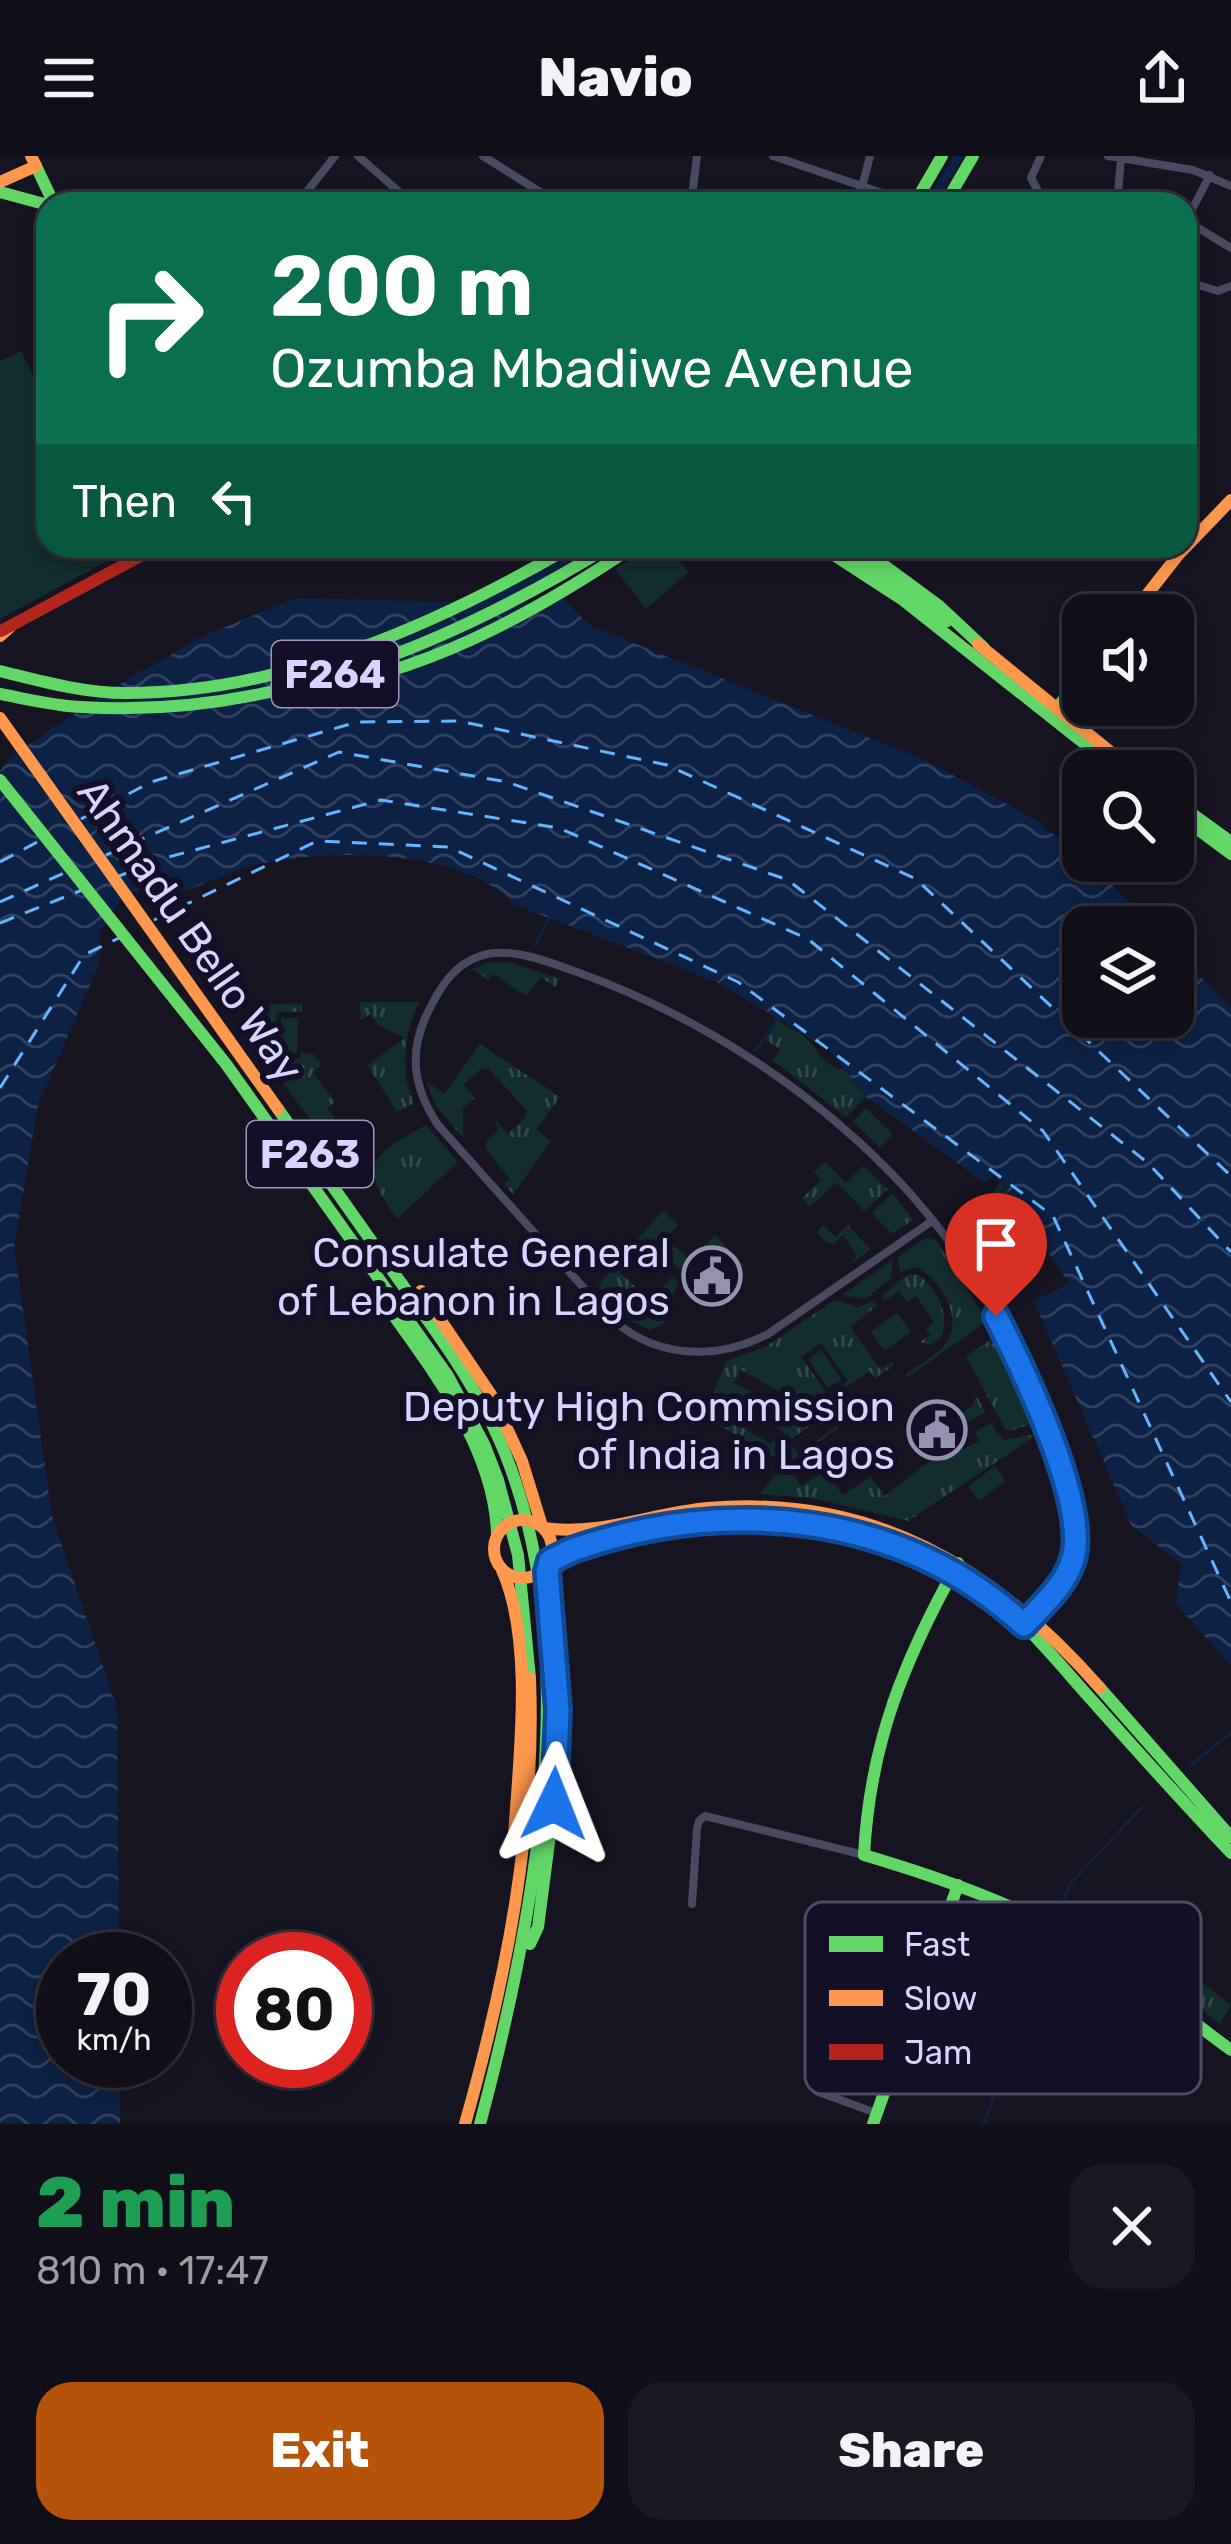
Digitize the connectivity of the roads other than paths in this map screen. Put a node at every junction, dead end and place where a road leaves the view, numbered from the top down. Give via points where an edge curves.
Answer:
1 (335, 156) edge
2 (358, 156) edge
3 (483, 156) edge
4 (697, 156) edge
5 (773, 156) edge
6 (870, 156) edge
7 (942, 156) edge
8 (974, 156) edge
9 (1041, 156) edge
10 (1108, 156) edge
11 (1121, 160) junction
12 (33, 161) edge
13 (1210, 176) junction
14 (0, 182) edge
15 (863, 183) junction
16 (1231, 186) edge
17 (0, 191) edge
18 (46, 192) edge
19 (306, 192) edge
20 (399, 192) edge
21 (540, 192) edge
22 (692, 192) edge
23 (884, 192) edge
24 (915, 192) edge
25 (952, 192) edge
26 (1039, 192) edge
27 (1118, 192) edge
28 (1197, 200) edge
29 (36, 201) edge
30 (1197, 227) edge
31 (1231, 248) edge
32 (1197, 285) edge
33 (1231, 286) edge
34 (1231, 500) edge
35 (1197, 527) edge
36 (137, 558) edge
37 (550, 558) edge
38 (590, 558) edge
39 (614, 558) edge
40 (839, 558) edge
41 (857, 558) edge
42 (874, 558) edge
43 (1172, 558) edge
44 (1146, 594) edge
45 (3, 632) edge
46 (984, 648) junction
47 (0, 668) edge
48 (0, 694) edge
49 (263, 694) junction
50 (1062, 702) edge
51 (1053, 713) junction
52 (0, 718) edge
53 (1096, 750) edge
54 (1105, 750) edge
55 (0, 780) edge
56 (1194, 815) edge
57 (1194, 827) edge
58 (1231, 842) edge
59 (1231, 854) edge
60 (345, 1202) junction
61 (335, 1218) junction
62 (932, 1221) junction
63 (543, 1527) junction
64 (497, 1535) junction
65 (549, 1564) junction
66 (957, 1566) junction
67 (502, 1570) junction
68 (1028, 1620) junction
69 (537, 1778) junction
70 (1231, 1837) edge
71 (1231, 1853) edge
72 (864, 1855) junction
73 (958, 1886) junction
74 (952, 1902) edge
75 (998, 1902) edge
76 (692, 1904) dead end
77 (508, 1952) junction
78 (523, 1957) junction
79 (1201, 2028) edge
80 (1231, 2050) edge
81 (822, 2094) edge
82 (875, 2119) edge
83 (465, 2124) edge
84 (480, 2124) edge

1 - 19 street
2 - 20 street
3 - 21 street
4 - 22 street
5 - 15 street
6 - 15 street
7 - 24 main road
8 - 25 main road
9 - 26 street via 1031,178
10 - 11 street
11 - 13 street
11 - 27 street
12 - 14 main road
12 - 18 main road
13 - 16 street
13 - 28 street
15 - 23 street
17 - 29 main road
30 - 31 street
32 - 33 street
34 - 35 main road
36 - 45 main road
37 - 47 main road, F264 via 399,633 250,676 128,693 52,685
38 - 49 main road, F264 via 451,633
39 - 49 main road via 420,662 342,685
40 - 51 main road
41 - 46 main road
42 - 46 main road
43 - 44 main road
46 - 51 main road
48 - 49 main road, F264 via 140,711
50 - 51 main road
51 - 53 main road
51 - 54 main road
52 - 60 main road, Ahmadu Bello Way / F263
55 - 61 main road, Ahmadu Bello Way / F263 via 212,1044
56 - 58 main road
57 - 59 main road
60 - 63 main road via 368,1218 492,1396
60 - 69 main road, Ahmadu Bello Way / F263 via 462,1368 494,1428 521,1507 543,1653
61 - 64 main road via 344,1245 453,1406 491,1490
61 - 69 main road, Ahmadu Bello Way / F263 via 446,1370 483,1439 512,1528
62 - 62 street via 879,1162 795,1090 710,1033 612,985 541,959 484,954 446,980 420,1030 420,1095 438,1125 620,1328 647,1343 693,1352 745,1345
62 - 68 street via 1009,1340 1073,1507 1070,1568
63 - 64 main road via 518,1520
63 - 65 main road via 553,1547
63 - 66 main road via 582,1530 687,1510 774,1506 868,1522 917,1539
64 - 67 main road
65 - 66 main road via 608,1540 752,1518 824,1524
65 - 67 main road via 526,1579
65 - 78 main road via 554,1804 538,1928
66 - 68 main road
66 - 72 main road via 881,1724
67 - 77 main road via 513,1595 518,1697
68 - 70 main road
68 - 71 main road
69 - 77 main road, Ahmadu Bello Way / F263
69 - 78 main road, Ahmadu Bello Way / F263
72 - 73 main road
72 - 76 street via 705,1816 697,1829
73 - 74 main road
73 - 75 main road
77 - 83 main road, Ahmadu Bello Way / F263
78 - 84 main road, Ahmadu Bello Way / F263
79 - 80 main road
81 - 82 street

